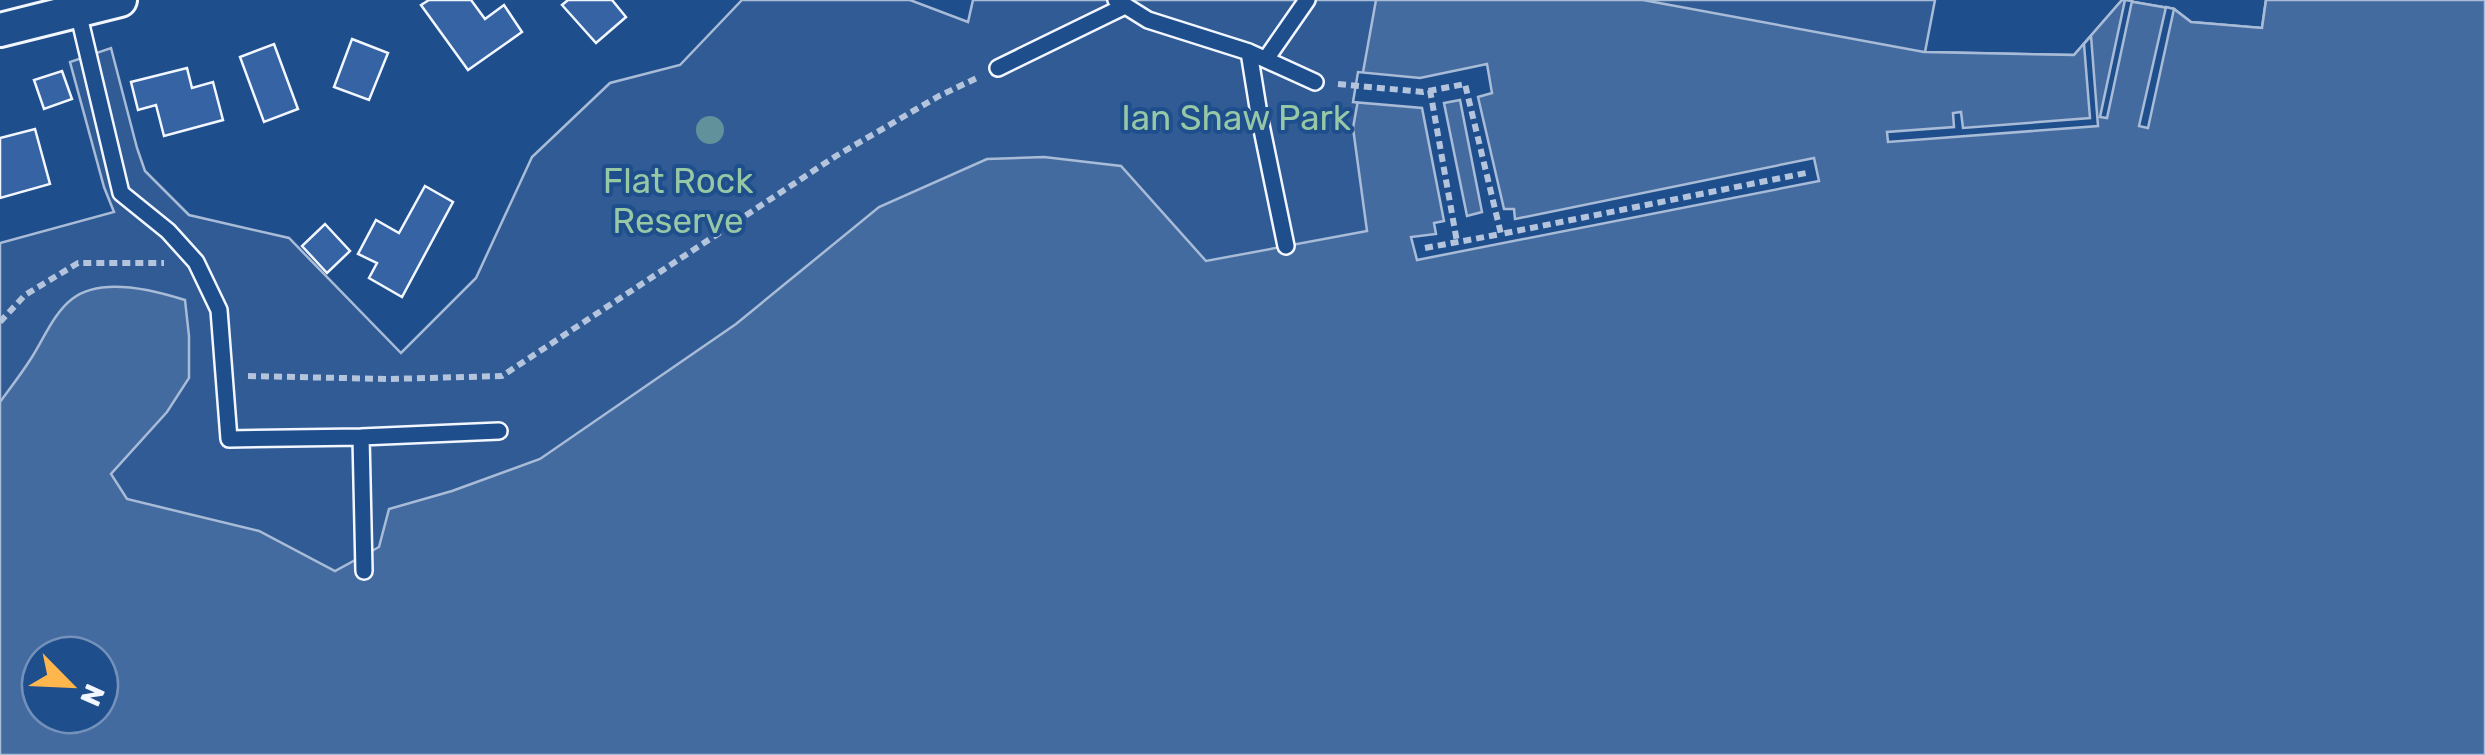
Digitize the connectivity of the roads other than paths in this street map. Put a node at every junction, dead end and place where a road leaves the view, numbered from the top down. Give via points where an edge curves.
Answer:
1 (120, 0) edge
2 (1307, 0) edge
3 (1121, 3) edge
4 (78, 12) junction
5 (0, 30) edge
6 (1249, 52) junction
7 (1266, 58) junction
8 (998, 68) road end
9 (1315, 82) road end
10 (1286, 246) dead end
11 (499, 430) dead end
12 (361, 437) junction
13 (364, 571) dead end

1 - 4 street
2 - 7 lane
3 - 6 lane via 1148,20
3 - 8 lane
4 - 5 street
4 - 12 lane via 122,192 196,262 219,310 229,439
6 - 7 lane
6 - 10 lane
7 - 9 lane
11 - 12 lane
12 - 13 lane

